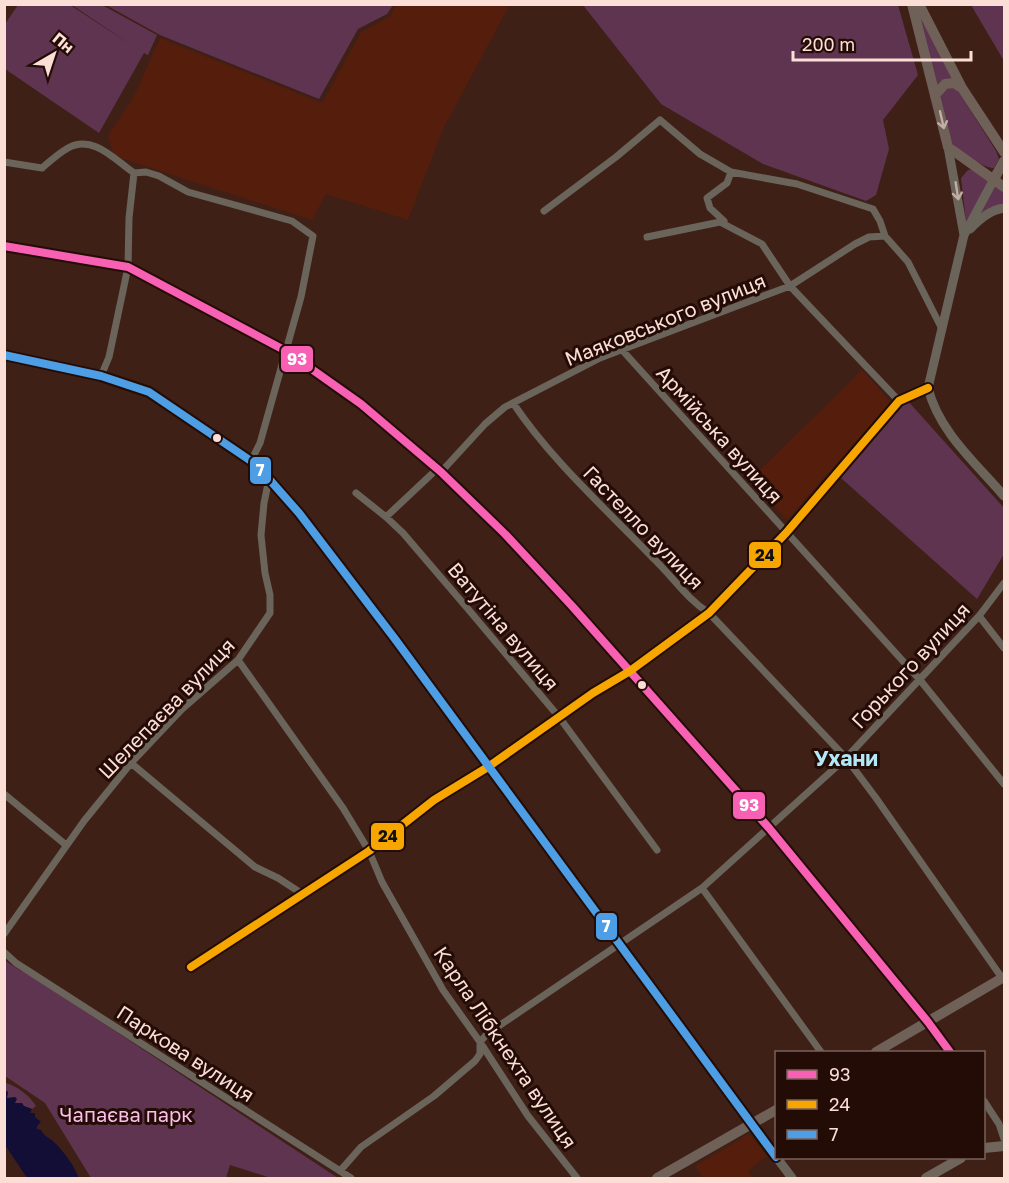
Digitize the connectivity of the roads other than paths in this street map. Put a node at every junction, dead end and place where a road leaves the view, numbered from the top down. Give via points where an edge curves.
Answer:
1 (912, 4) edge
2 (919, 4) edge
3 (962, 88) junction
4 (936, 94) junction
5 (948, 147) junction
6 (1005, 152) edge
7 (1005, 161) edge
8 (4, 162) edge
9 (731, 172) junction
10 (134, 173) junction
11 (994, 179) junction
12 (1005, 187) edge
13 (1005, 208) edge
14 (544, 211) dead end
15 (734, 228) junction
16 (964, 235) junction
17 (885, 236) junction
18 (647, 237) dead end
19 (4, 246) edge
20 (128, 267) junction
21 (790, 286) junction
22 (942, 329) junction
23 (286, 351) junction
24 (623, 351) junction
25 (4, 355) edge
26 (101, 376) junction
27 (928, 388) junction
28 (899, 401) junction
29 (513, 404) junction
30 (251, 461) junction
31 (439, 471) junction
32 (269, 478) junction
33 (356, 493) dead end
34 (1005, 496) edge
35 (386, 517) junction
36 (786, 533) junction
37 (1005, 583) edge
38 (709, 613) junction
39 (979, 616) junction
40 (1005, 648) edge
41 (238, 660) junction
42 (630, 671) junction
43 (920, 680) junction
44 (559, 717) junction
45 (846, 758) junction
46 (131, 763) junction
47 (488, 767) junction
48 (1005, 784) edge
49 (4, 794) edge
50 (769, 828) junction
51 (66, 845) junction
52 (657, 850) dead end
53 (369, 852) junction
54 (702, 888) junction
55 (304, 895) junction
56 (4, 934) edge
57 (620, 944) junction
58 (4, 952) edge
59 (191, 967) dead end
60 (1003, 978) edge
61 (928, 1022) junction
62 (480, 1042) junction
63 (820, 1051) edge
64 (879, 1051) edge
65 (949, 1051) edge
66 (985, 1103) edge
67 (775, 1111) edge
68 (752, 1124) junction
69 (1005, 1139) edge
70 (1005, 1146) edge
71 (985, 1148) edge
72 (775, 1154) edge
73 (778, 1159) edge
74 (959, 1159) edge
75 (340, 1171) junction
76 (351, 1179) edge
77 (577, 1179) edge
78 (657, 1179) edge
79 (792, 1179) edge
80 (926, 1179) edge

1 - 4 main road
2 - 3 main road
3 - 4 main road via 954,83 945,84
3 - 6 main road
4 -> 5 main road
5 - 11 main road
5 -> 16 street
7 - 11 main road
8 - 10 street via 42,168 70,147 89,143
9 - 14 street via 700,154 660,120
9 - 15 street, Маяковського вулиця via 727,183 708,198 717,217
9 - 17 street via 797,184 862,204 873,209
10 - 20 street
10 - 23 street via 146,172 188,192 292,221 313,236 302,297
11 - 12 main road
11 - 16 street
13 - 16 street via 982,217
15 - 18 street, Маяковського вулиця via 720,222
15 - 21 street, Маяковського вулиця via 762,244
16 - 22 street
17 - 21 street, Маяковського вулиця via 869,237 855,244
17 - 22 street via 908,262
19 - 20 street
20 - 23 street
20 - 26 street via 110,357
21 - 24 street, Маяковського вулиця
21 - 28 street, Маяковського вулиця
22 - 27 street
23 - 30 street via 260,443
23 - 31 street via 361,404
24 - 29 street, Маяковського вулиця via 600,358
24 - 36 street, Армійська вулиця
25 - 26 street
26 - 30 street via 149,392
27 - 28 street
27 - 34 street via 944,427
28 - 36 street
29 - 31 street, Маяковського вулиця via 485,424
29 - 38 street, Гастелло вулиця via 555,458 692,602
30 - 32 street
31 - 35 street, Маяковського вулиця
31 - 42 street via 505,534
32 - 41 street, Шелепаєва вулиця via 261,535 270,614
32 - 47 street via 395,639
33 - 35 street, Ватутіна вулиця
35 - 44 street, Ватутіна вулиця
36 - 38 street
36 - 43 street, Армійська вулиця
37 - 39 street, Горького вулиця
38 - 42 street
38 - 45 street, Гастелло вулиця
39 - 40 street
39 - 43 street, Горького вулиця
41 - 46 street, Шелепаєва вулиця
41 - 53 street, Карла Лібкнехта вулиця via 325,781
42 - 44 street
42 - 50 street
43 - 45 street, Горького вулиця
43 - 48 street, Армійська вулиця
44 - 47 street
44 - 52 street, Ватутіна вулиця
45 - 50 street, Горького вулиця
45 - 60 street, Гастелло вулиця
46 - 51 street, Шелепаєва вулиця
46 - 55 street via 255,867
47 - 53 street via 434,800
47 - 57 street
49 - 51 street
50 - 54 street, Горького вулиця
50 - 61 street
51 - 56 street, Шелепаєва вулиця
53 - 55 street
53 - 62 street, Карла Лібкнехта вулиця via 443,990
54 - 57 street, Горького вулиця
54 - 63 street
55 - 59 street
57 - 62 street, Горького вулиця
57 - 68 street
58 - 75 street, Паркова вулиця
60 - 61 main road
61 - 64 main road
61 - 65 street
62 - 75 street, Горького вулиця via 480,1054 475,1061 361,1147
62 - 77 street, Карла Лібкнехта вулиця via 528,1116
66 - 69 street
67 - 68 main road
68 - 72 street
68 - 78 main road
70 - 71 main road
73 - 79 street
74 - 80 main road
75 - 76 street, Паркова вулиця

